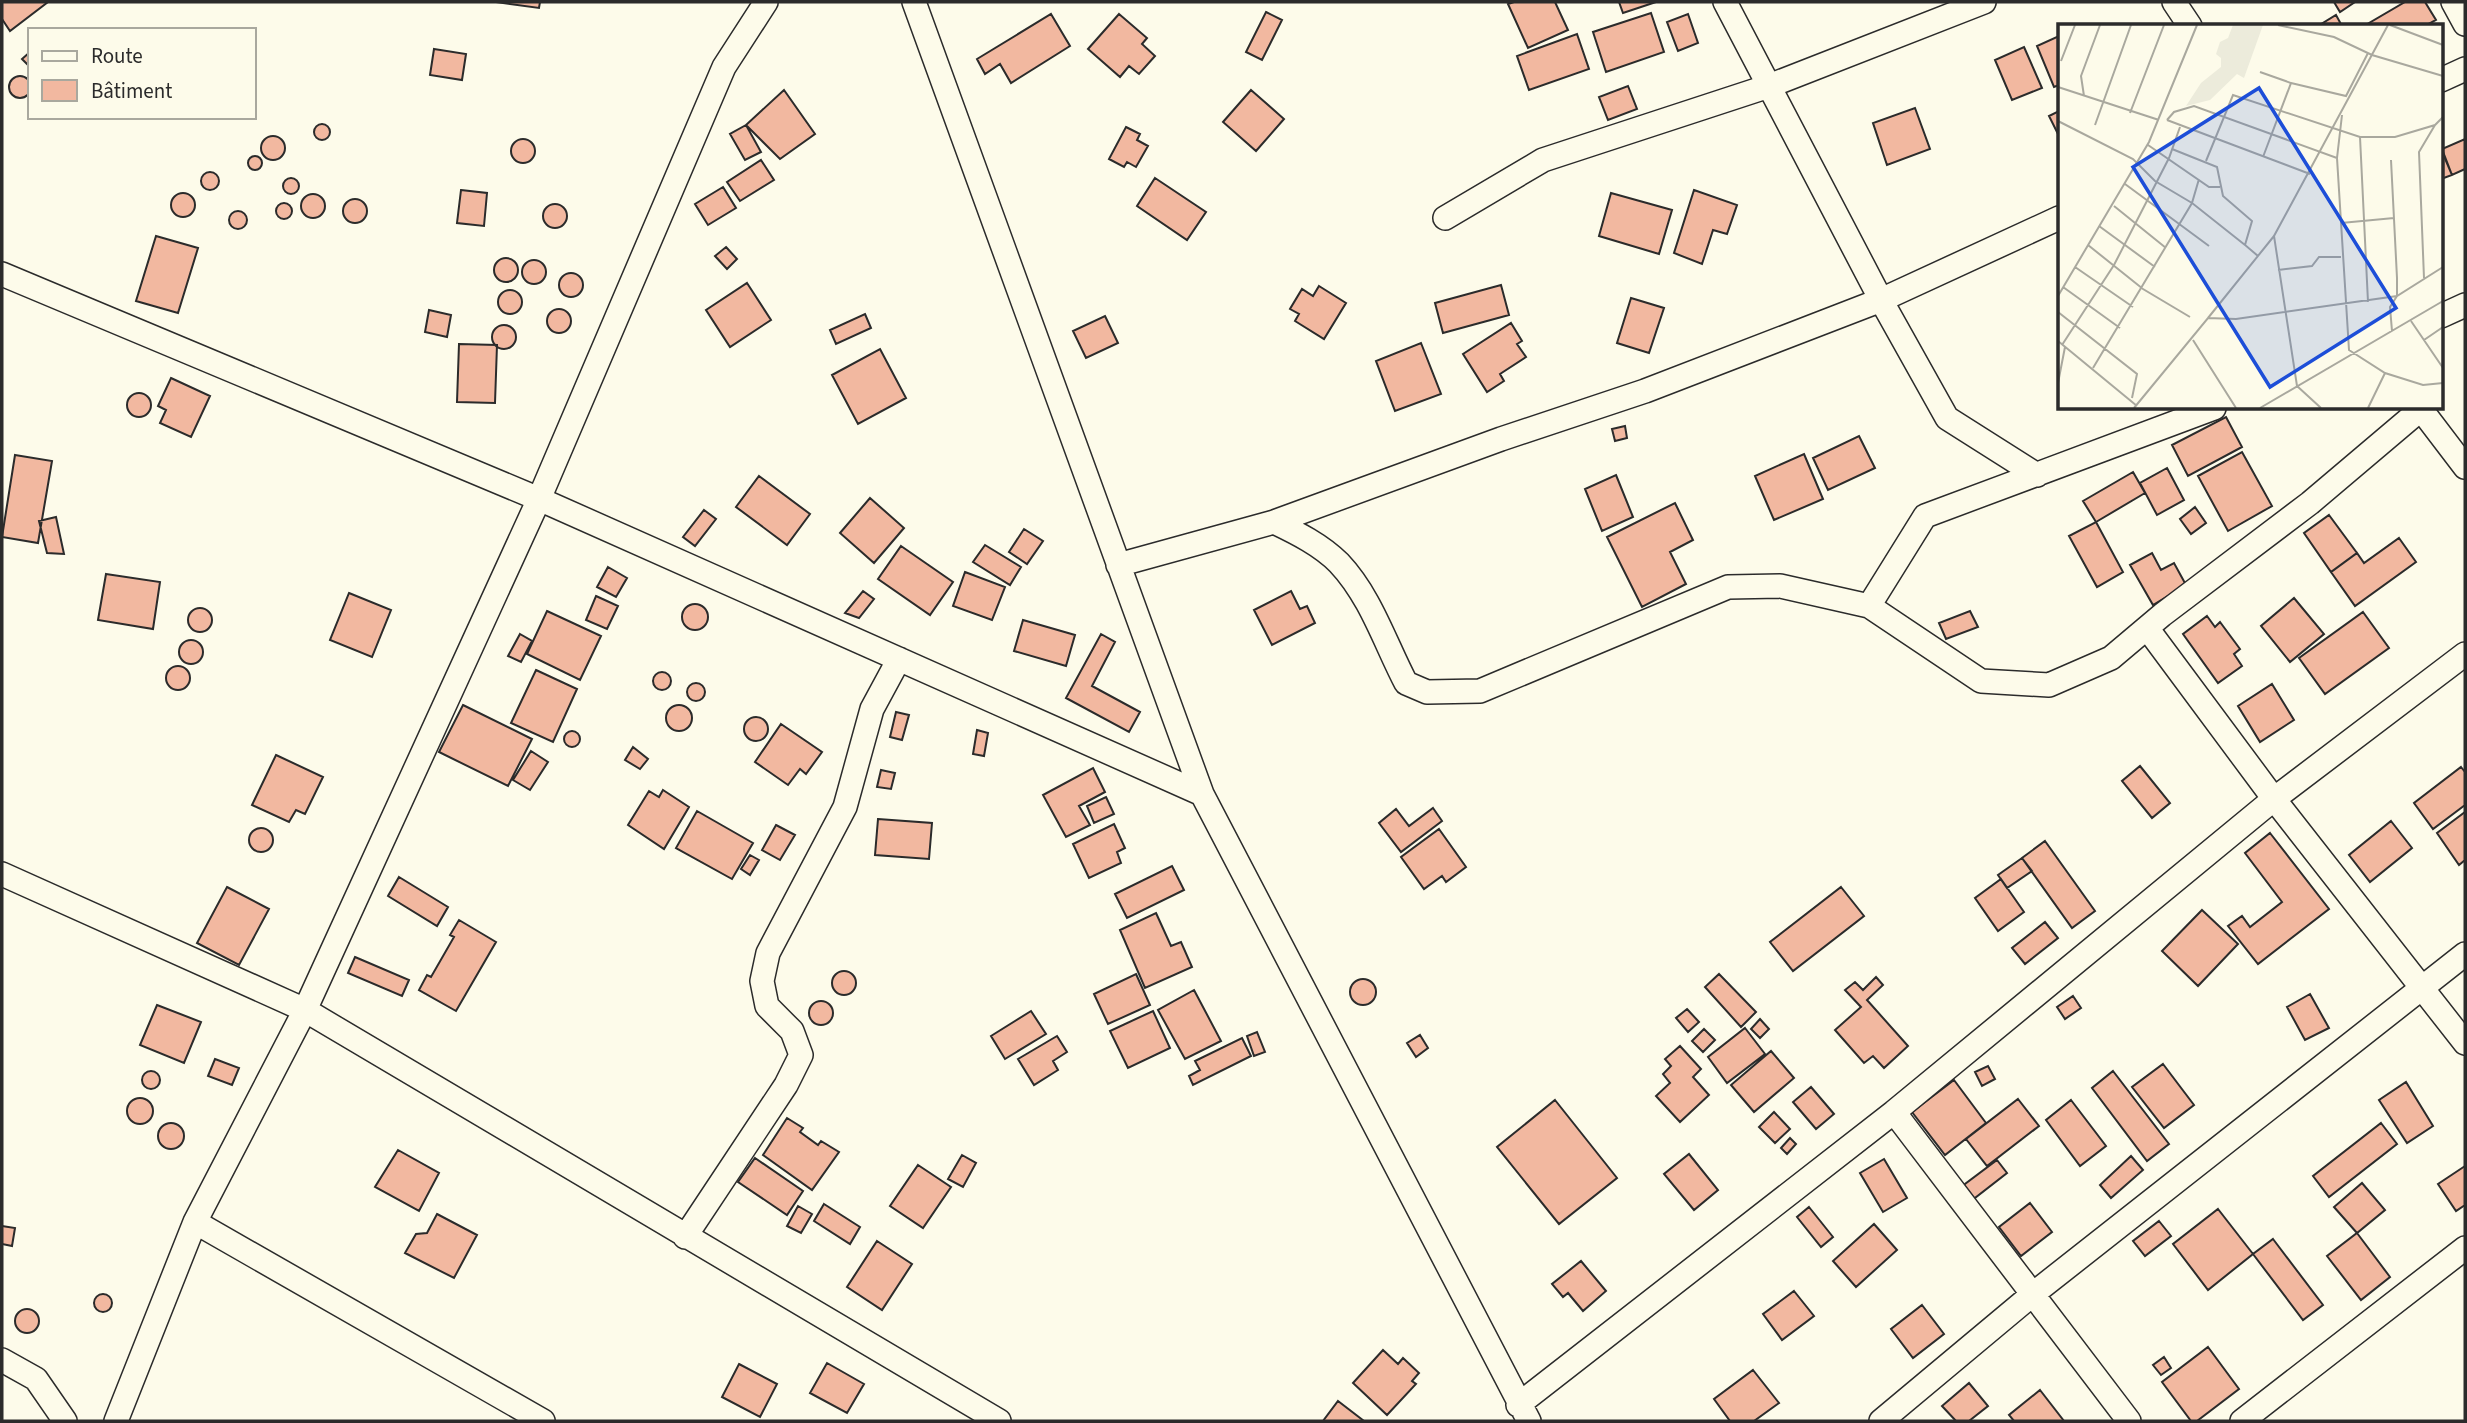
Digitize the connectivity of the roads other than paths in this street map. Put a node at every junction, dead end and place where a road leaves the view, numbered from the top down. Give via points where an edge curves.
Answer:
1 (766, 2) edge
2 (915, 2) edge
3 (1725, 2) edge
4 (1984, 2) edge
5 (2174, 2) edge
6 (2453, 2) edge
7 (2189, 24) edge
8 (2465, 24) edge
9 (2465, 69) edge
10 (2442, 80) edge
11 (1769, 86) junction
12 (1444, 218) dead end
13 (2058, 218) edge
14 (2, 274) edge
15 (1881, 300) junction
16 (2465, 305) edge
17 (2442, 316) edge
18 (2209, 410) edge
19 (2419, 410) edge
20 (2422, 410) edge
21 (2465, 467) edge
22 (2036, 475) junction
23 (539, 499) junction
24 (1274, 522) junction
25 (1118, 565) junction
26 (1869, 606) junction
27 (2147, 628) junction
28 (2465, 654) edge
29 (899, 659) junction
30 (1202, 794) junction
31 (2274, 799) junction
32 (2, 874) edge
33 (2465, 954) edge
34 (2424, 988) junction
35 (304, 1010) junction
36 (2465, 1043) edge
37 (1894, 1112) junction
38 (195, 1222) junction
39 (685, 1237) junction
40 (2465, 1248) edge
41 (2033, 1294) junction
42 (2, 1360) edge
43 (959, 1412) edge
44 (1523, 1413) edge
45 (65, 1421) edge
46 (116, 1421) edge
47 (543, 1421) edge
48 (999, 1421) edge
49 (1881, 1421) edge
50 (2129, 1421) edge
51 (2242, 1421) edge

1 - 23 street via 723,67
2 - 25 street
3 - 11 street
4 - 11 street
5 - 7 street
6 - 8 street
9 - 10 street
11 - 12 street via 1542,160
11 - 15 street
13 - 15 street
14 - 23 street
15 - 22 street via 1947,418
15 - 24 street via 1645,391
16 - 17 street
18 - 22 street
19 - 27 street via 2310,503
20 - 21 street
22 - 26 street via 1925,516
23 - 29 street
23 - 35 street
24 - 25 street
24 - 26 street via 1310,540 1339,564 1373,610 1406,683 1427,692 1480,691 1728,587 1780,586
25 - 30 street
26 - 27 street via 1981,681 2049,685 2111,658
27 - 31 street
28 - 31 street
29 - 30 street
29 - 39 street via 872,709 845,807 768,953 762,981 767,1006 792,1031 801,1055
30 - 44 street
31 - 34 street
31 - 37 street
32 - 35 street
33 - 34 street
34 - 36 street
34 - 41 street
35 - 38 street
35 - 39 street
37 - 41 street
37 - 44 street
38 - 46 street
38 - 47 street
39 - 43 street
40 - 51 street
41 - 49 street
41 - 50 street
42 - 45 street via 36,1379
43 - 48 street

